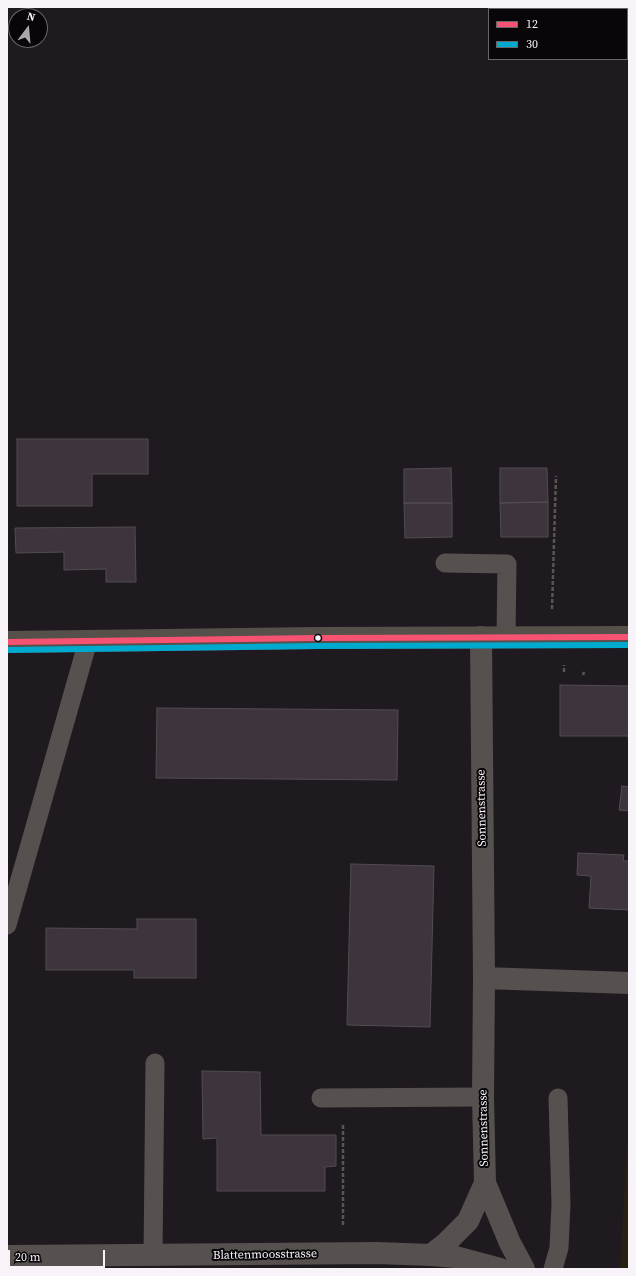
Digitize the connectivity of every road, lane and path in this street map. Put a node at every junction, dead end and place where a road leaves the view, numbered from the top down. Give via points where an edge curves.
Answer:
1 (556, 476) dead end
2 (445, 563) dead end
3 (552, 610) dead end
4 (481, 637) junction
5 (506, 637) junction
6 (629, 637) edge
7 (88, 641) junction
8 (7, 642) edge
9 (7, 925) edge
10 (484, 978) junction
11 (629, 983) edge
12 (155, 1063) dead end
13 (483, 1097) junction
14 (321, 1098) dead end
15 (343, 1098) junction
16 (558, 1098) dead end
17 (485, 1183) junction
18 (343, 1229) dead end
19 (431, 1255) junction
20 (7, 1256) edge
21 (153, 1256) junction
22 (237, 1262) edge
23 (500, 1269) edge
24 (524, 1269) edge
25 (553, 1269) edge

1 - 3 path
2 - 5 lane via 507,564
4 - 5 main road
4 - 7 main road
4 - 10 street, Sonnenstrasse
5 - 6 main road
7 - 8 main road
7 - 9 lane
10 - 11 street
10 - 13 street, Sonnenstrasse
12 - 21 lane
13 - 15 lane
13 - 17 street, Sonnenstrasse
14 - 15 lane
15 - 18 path
16 - 25 lane via 559,1248
17 - 19 street via 468,1221
17 - 24 street, Sonnenstrasse via 510,1243
19 - 22 street, Blattenmoosstrasse via 370,1253
19 - 23 street, Blattenmoosstrasse via 455,1257
20 - 21 street, Blattenmoosstrasse
21 - 22 street, Blattenmoosstrasse

